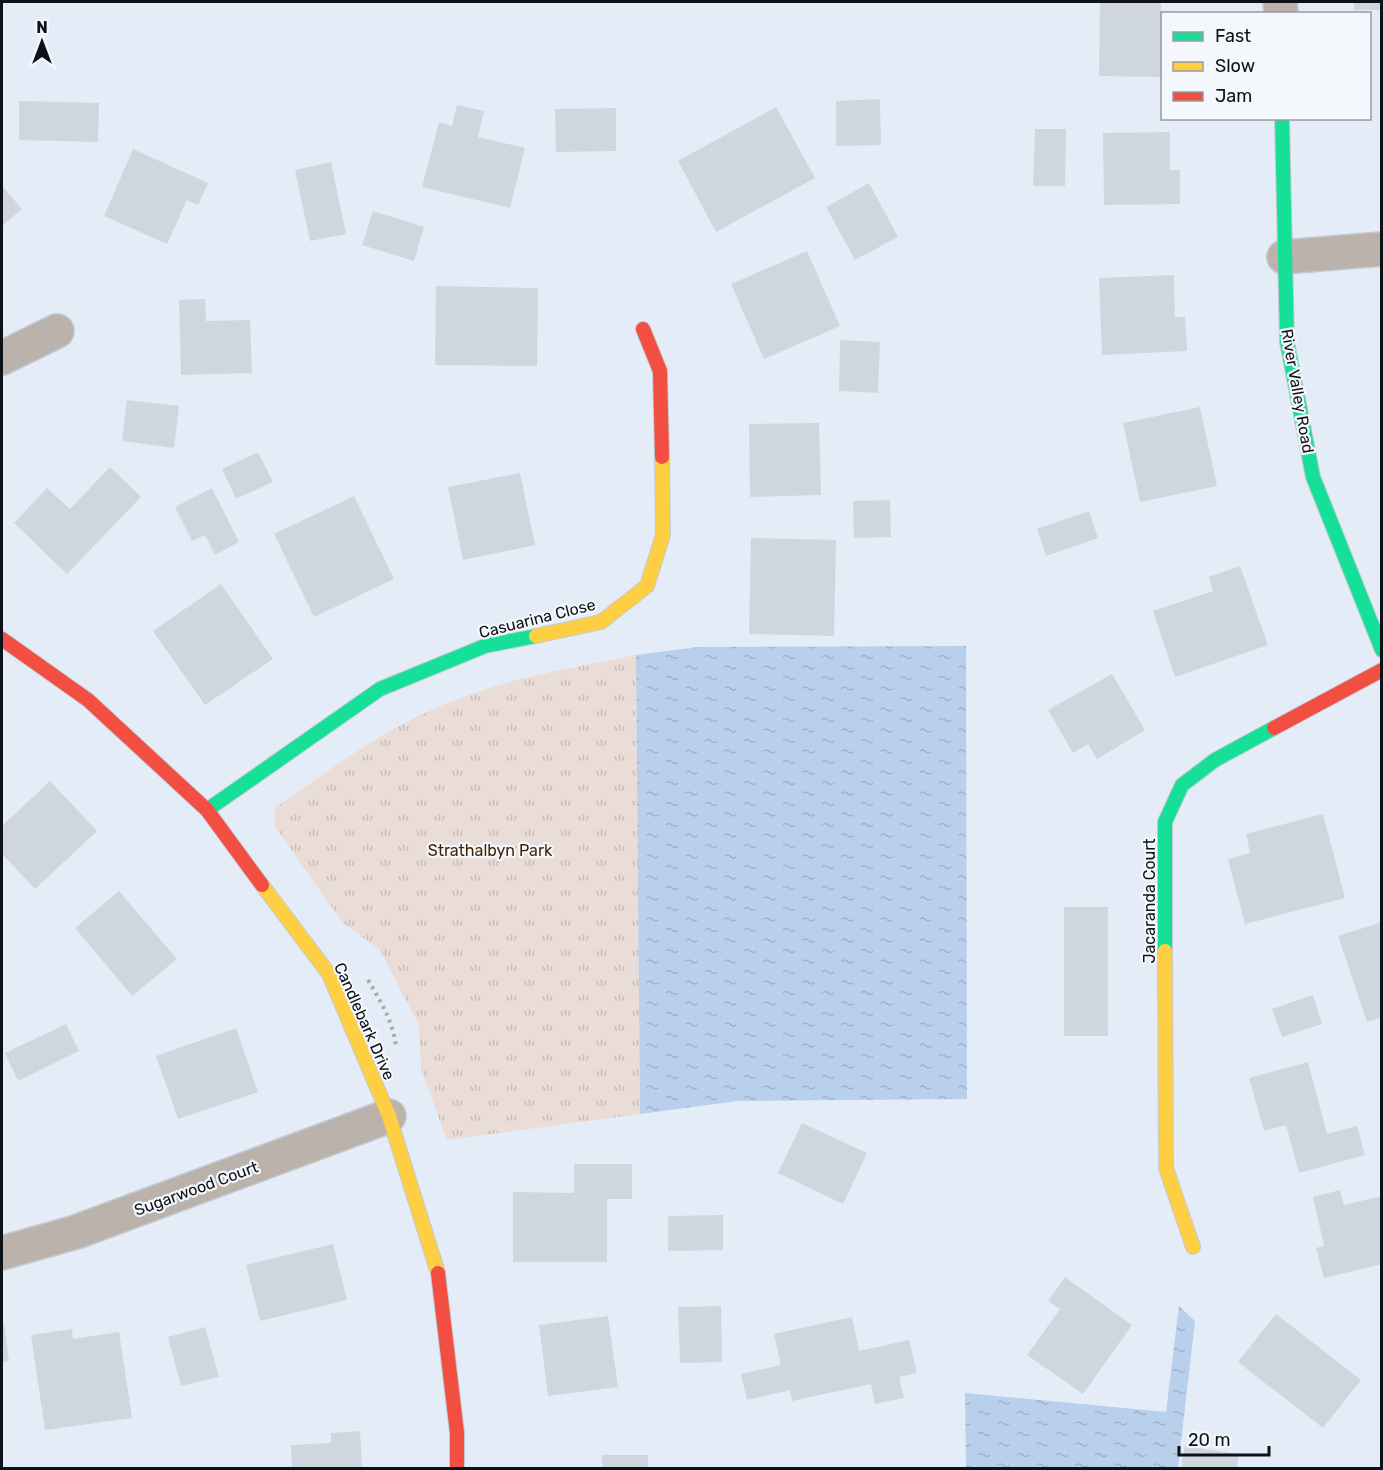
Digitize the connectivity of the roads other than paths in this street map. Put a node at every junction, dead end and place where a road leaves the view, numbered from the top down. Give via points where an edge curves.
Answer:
1 (1282, 120) edge
2 (1382, 249) edge
3 (1284, 257) junction
4 (644, 329) dead end
5 (57, 331) dead end
6 (2, 358) edge
7 (2, 639) edge
8 (1382, 650) edge
9 (1382, 670) edge
10 (207, 810) junction
11 (389, 1116) junction
12 (1193, 1247) dead end
13 (2, 1253) edge
14 (457, 1468) edge

1 - 3 street, River Valley Road
2 - 3 street
3 - 8 street, River Valley Road via 1287,342 1313,477
4 - 10 street, Casuarina Close via 660,371 663,534 646,586 601,622 485,646 380,689
5 - 6 street
7 - 10 street, Candlebark Drive via 88,700
9 - 12 street, Jacaranda Court via 1215,760 1182,785 1165,822 1166,1168
10 - 11 street, Candlebark Drive via 329,974
11 - 13 street, Sugarwood Court via 76,1232
11 - 14 street, Candlebark Drive via 440,1278 457,1433

